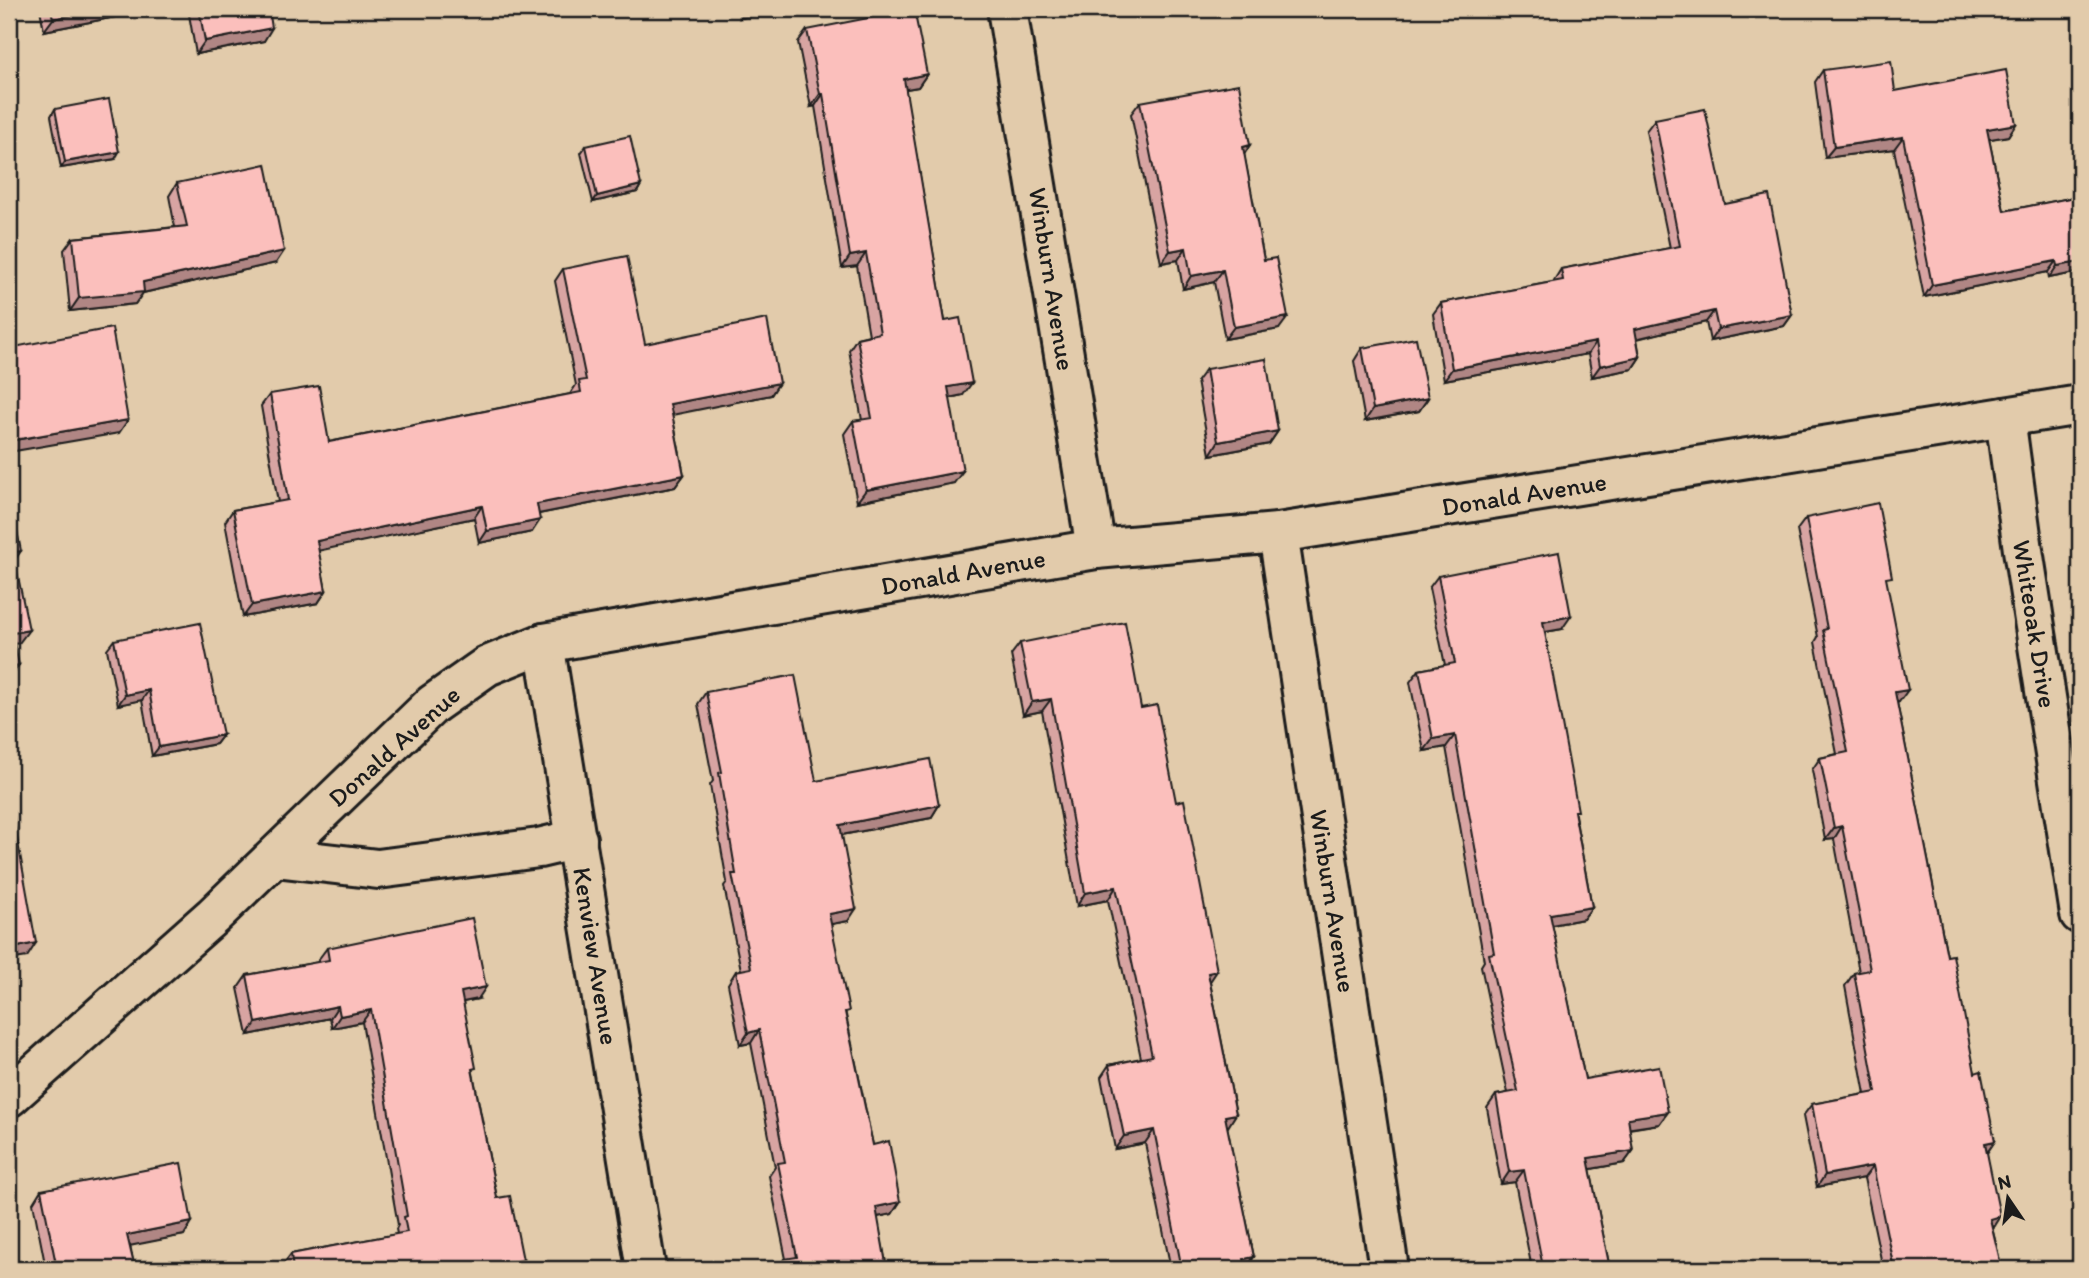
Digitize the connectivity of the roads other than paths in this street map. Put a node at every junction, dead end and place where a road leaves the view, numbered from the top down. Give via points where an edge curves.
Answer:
1 (1007, 9) edge
2 (2080, 405) edge
3 (2005, 416) junction
4 (1278, 533) junction
5 (1096, 549) junction
6 (544, 643) junction
7 (578, 839) junction
8 (275, 857) junction
9 (2080, 914) edge
10 (9, 1097) edge
11 (646, 1269) edge
12 (1389, 1269) edge

1 - 5 street, Winburn Avenue
2 - 3 street, Donald Avenue
3 - 4 street, Donald Avenue
3 - 9 street, Whiteoak Drive
4 - 5 street, Donald Avenue
4 - 12 street, Winburn Avenue
5 - 6 street, Donald Avenue
6 - 7 street, Kenview Avenue
6 - 8 street, Donald Avenue via 487,666 433,704
7 - 8 street via 378,869
7 - 11 street, Kenview Avenue
8 - 10 street, Donald Avenue

